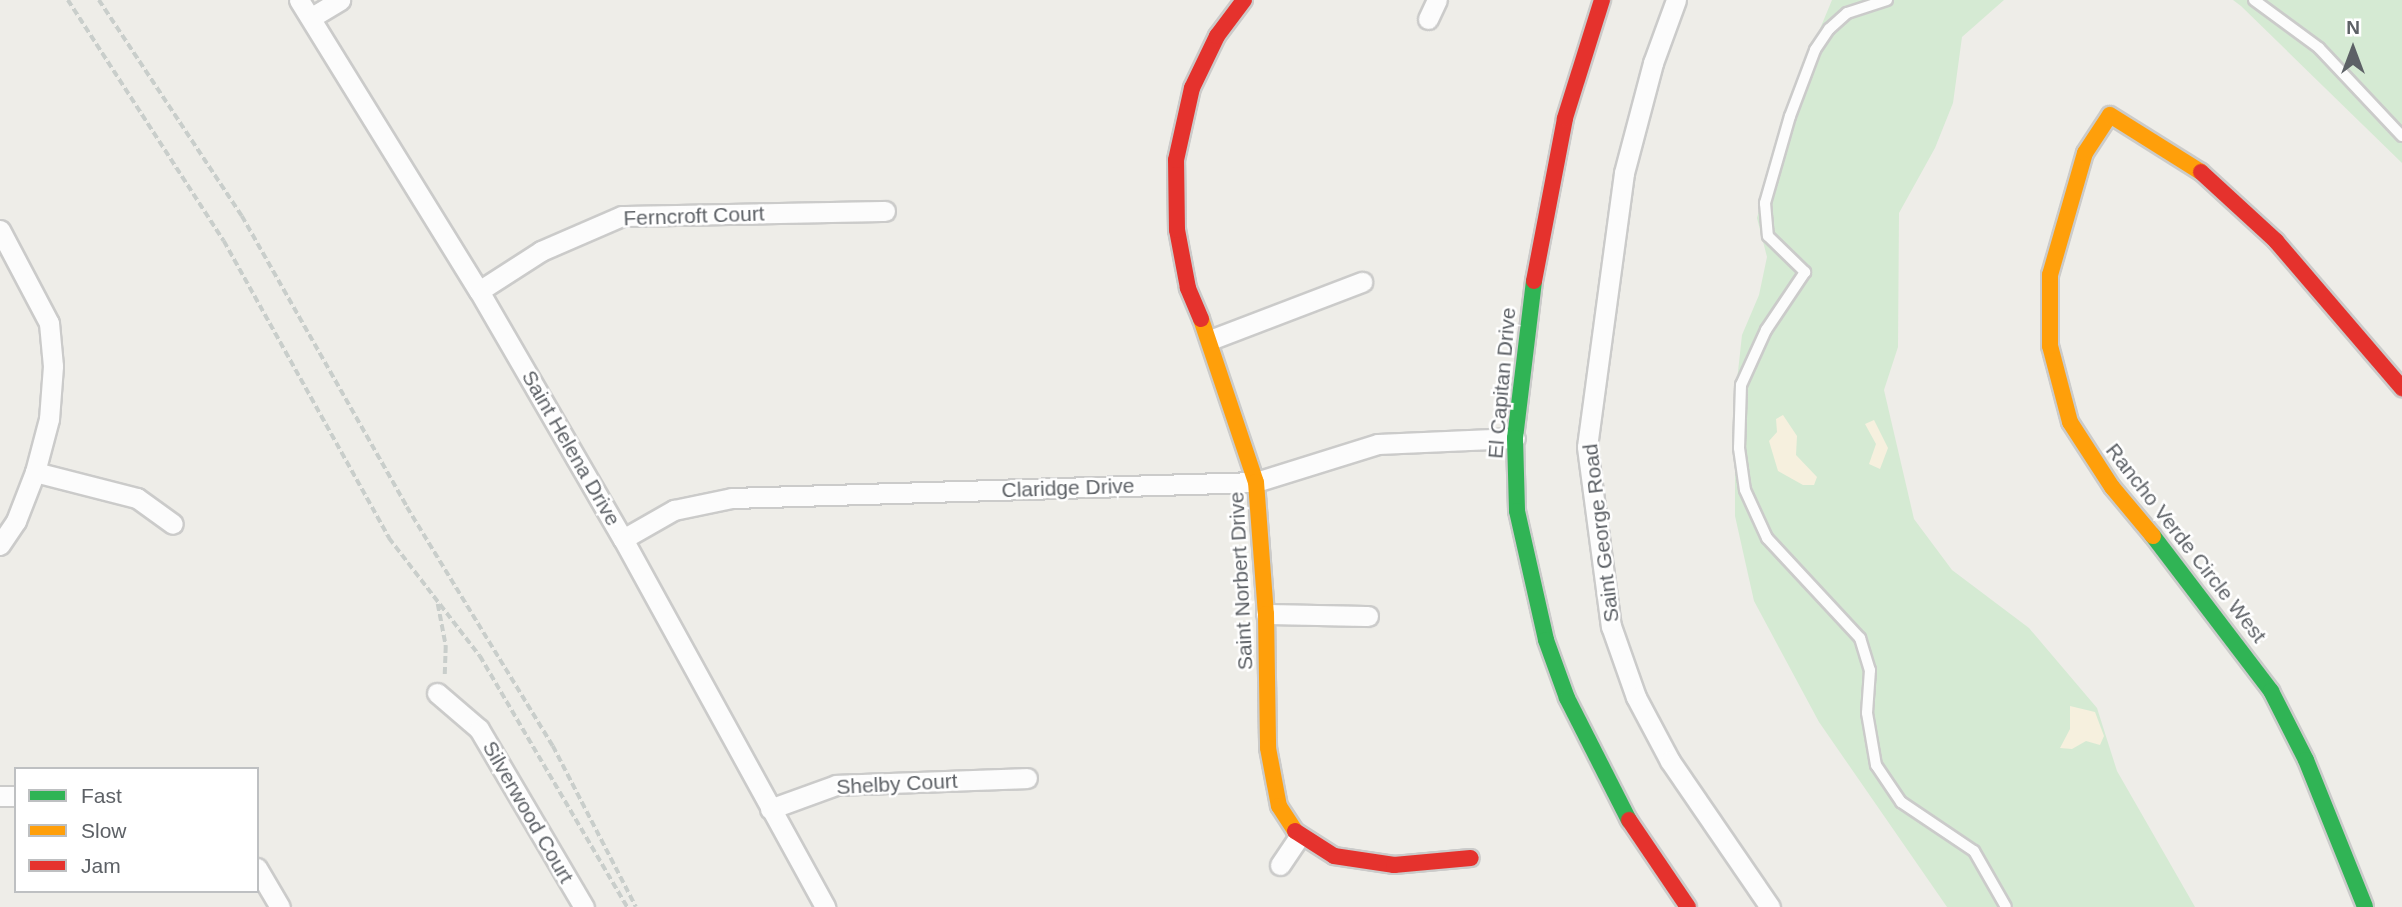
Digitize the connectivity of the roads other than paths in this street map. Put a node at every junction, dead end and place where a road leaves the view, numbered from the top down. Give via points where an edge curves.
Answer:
1 (299, 0) edge
2 (340, 0) edge
3 (1244, 0) edge
4 (1437, 0) edge
5 (1602, 0) edge
6 (1676, 0) edge
7 (1887, 0) edge
8 (2254, 0) edge
9 (312, 17) junction
10 (1428, 19) dead end
11 (2402, 136) edge
12 (885, 211) dead end
13 (0, 230) edge
14 (1362, 282) dead end
15 (480, 291) junction
16 (1210, 340) junction
17 (2402, 388) edge
18 (1515, 438) junction
19 (35, 472) junction
20 (1256, 482) junction
21 (173, 524) dead end
22 (623, 539) junction
23 (0, 545) edge
24 (1266, 614) junction
25 (1368, 615) dead end
26 (436, 693) road end
27 (1027, 778) dead end
28 (771, 809) junction
29 (1299, 837) junction
30 (1471, 858) dead end
31 (1280, 865) dead end
32 (259, 871) edge
33 (280, 907) edge
34 (584, 907) edge
35 (825, 907) edge
36 (1688, 907) edge
37 (1770, 907) edge
38 (2006, 907) edge
39 (2365, 907) edge

1 - 9 street, Saint Helena Drive
2 - 9 street
3 - 16 street, Saint Norbert Drive via 1217,36 1192,88 1176,160 1177,230 1188,288
4 - 10 street
5 - 18 street, El Capitan Drive via 1584,49 1552,176 1527,325
6 - 37 street, Saint George Road via 1653,63 1624,173 1587,447 1611,626 1636,697 1670,761
7 - 38 lane via 1847,13 1829,29 1815,50 1790,116 1765,203 1768,236 1805,272 1766,330 1741,385 1739,449 1745,490 1767,538 1860,638 1870,670 1867,713 1876,765 1901,802 1974,851
8 - 11 lane via 2319,48
9 - 15 street, Saint Helena Drive
12 - 15 street, Ferncroft Court via 622,216 541,251
13 - 19 street via 49,323 53,366 49,419
14 - 16 street
15 - 22 street, Saint Helena Drive
16 - 20 street, Saint Norbert Drive
17 - 39 street, Rancho Verde Circle West via 2276,240 2220,188 2141,131 2110,115 2085,153 2050,275 2050,346 2070,422 2112,487 2199,590 2271,691 2306,760
18 - 20 street, Claridge Drive via 1378,444
18 - 36 street, El Capitan Drive via 1517,510 1546,640 1567,698 1630,821
19 - 21 street via 138,498
19 - 23 street via 16,521
20 - 22 street, Claridge Drive via 732,498 674,510
20 - 24 street, Saint Norbert Drive
22 - 28 street, Saint Helena Drive
24 - 25 street
24 - 29 street, Saint Norbert Drive via 1268,748 1279,806
26 - 34 street, Silverwood Court via 480,729
27 - 28 street, Shelby Court via 836,785
28 - 35 street, Saint Helena Drive
29 - 30 street, Saint Norbert Drive via 1334,856 1394,865
29 - 31 street
32 - 33 street

